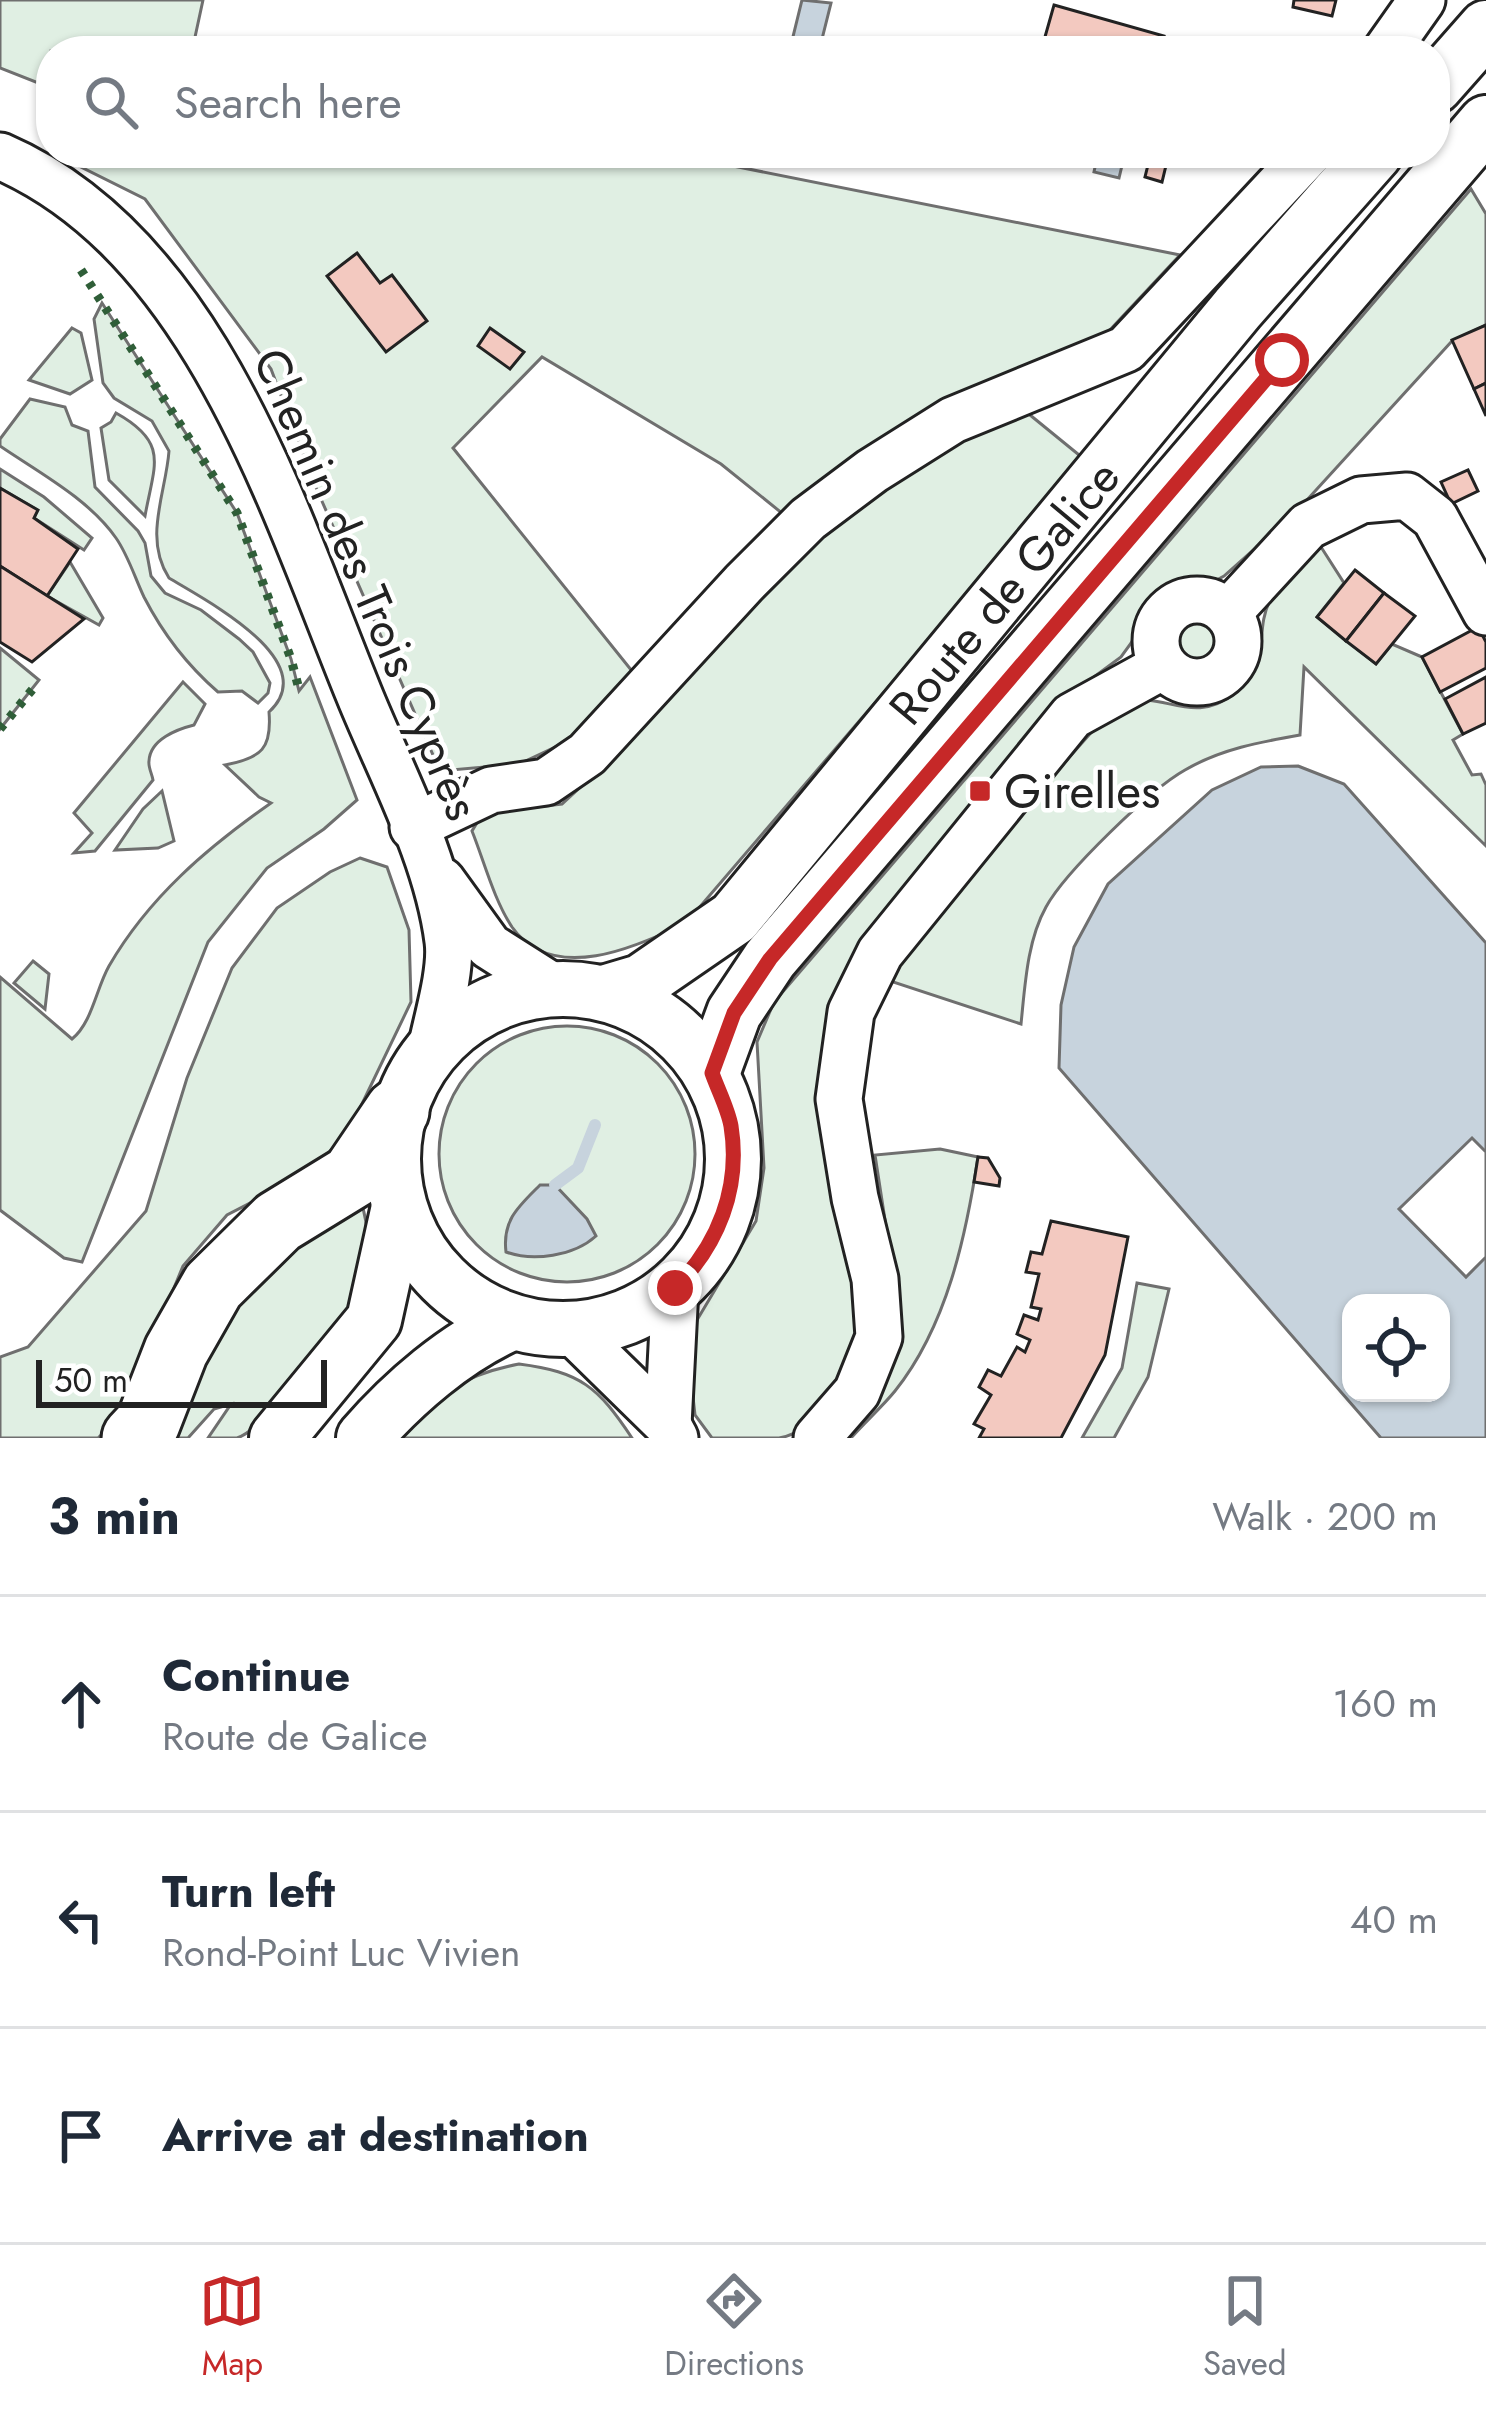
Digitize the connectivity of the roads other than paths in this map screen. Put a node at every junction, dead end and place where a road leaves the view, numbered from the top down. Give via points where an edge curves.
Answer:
1 (1422, 0) edge
2 (1486, 28) edge
3 (1397, 36) edge
4 (1450, 69) edge
5 (1486, 123) edge
6 (0, 156) edge
7 (1450, 165) edge
8 (1295, 168) edge
9 (1363, 168) edge
10 (1447, 168) edge
11 (1486, 612) edge
12 (420, 844) junction
13 (579, 990) junction
14 (431, 1049) junction
15 (712, 1073) junction
16 (397, 1111) junction
17 (398, 1210) junction
18 (675, 1288) junction
19 (511, 1323) junction
20 (572, 1331) junction
21 (672, 1432) edge
22 (134, 1438) edge
23 (278, 1438) edge
24 (364, 1438) edge
25 (817, 1438) edge

1 - 3 street
2 - 4 main road
5 - 7 main road, Route de Galice
6 - 12 street, Chemin des Trois Cyprès via 125,244 213,361 244,418
8 - 12 street via 1126,349 953,420 872,471 808,519 586,754 546,782 491,790
9 - 13 main road, Route de Galice via 734,918 641,982
10 - 15 main road, Route de Galice via 770,959 734,1013
11 - 25 street via 1435,518 1407,496 1361,500 1309,526 1228,613 1192,599 1169,610 1156,635 1163,666 1072,716 880,952 851,1012 838,1099 879,1336 857,1392
12 - 13 street, Chemin des Trois Cyprès via 489,946
12 - 14 street, Chemin des Trois Cyprès via 449,945
13 - 14 main road via 507,997 466,1017
13 - 15 main road via 642,1007 682,1035
14 - 16 main road
15 - 18 main road via 731,1124 734,1174 721,1225
16 - 17 main road via 390,1164
16 - 22 highway via 353,1176 278,1222 213,1286
17 - 19 main road via 423,1261 452,1291
17 - 23 main road via 374,1320
18 - 20 main road via 632,1316
18 - 21 street
19 - 20 main road
19 - 24 main road via 480,1336
20 - 21 street

